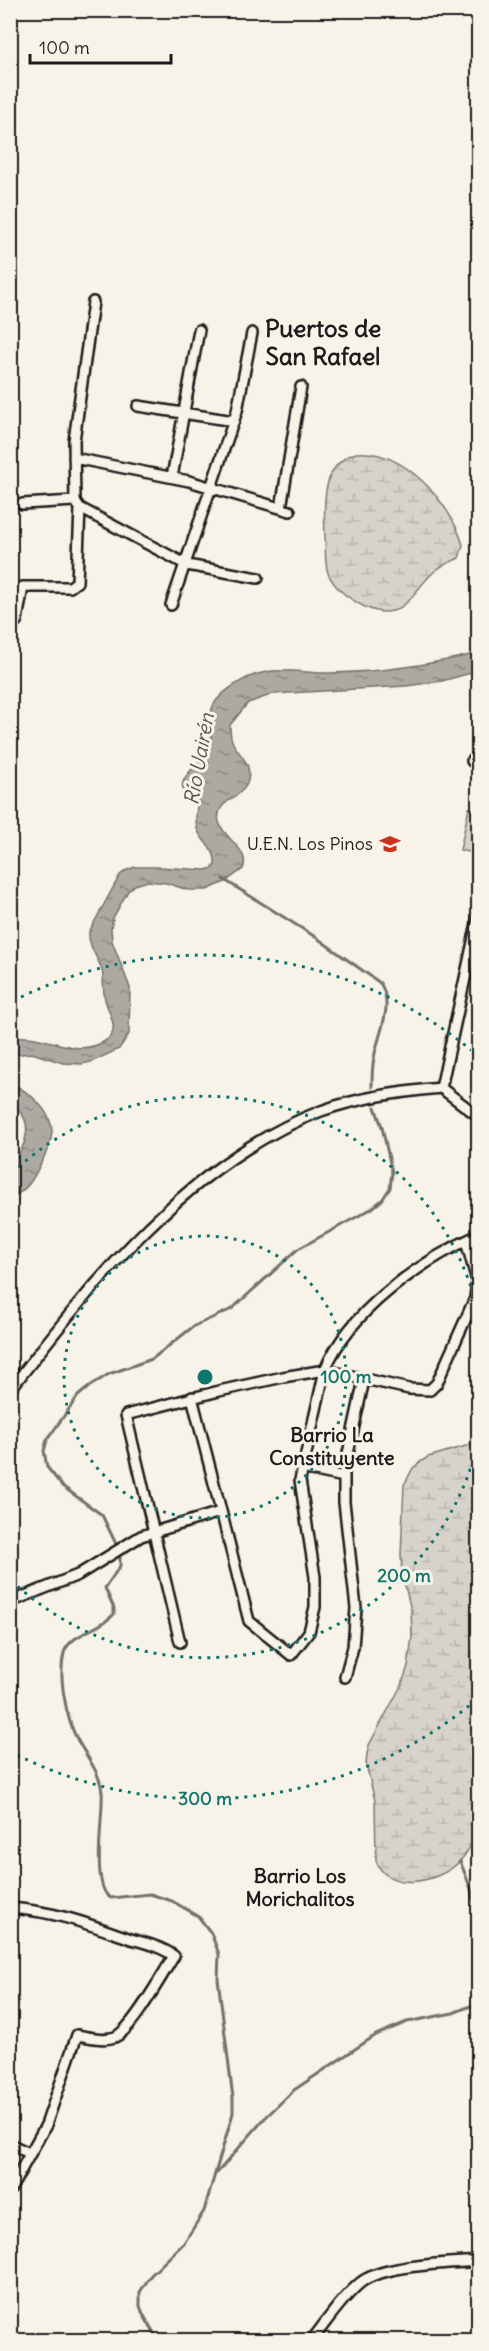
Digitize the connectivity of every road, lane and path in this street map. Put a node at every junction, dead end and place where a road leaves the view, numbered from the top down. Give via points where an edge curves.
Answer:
1 (93, 302) dead end
2 (199, 330) dead end
3 (252, 333) dead end
4 (301, 387) dead end
5 (138, 406) dead end
6 (182, 413) junction
7 (234, 421) junction
8 (74, 458) junction
9 (172, 477) junction
10 (212, 487) junction
11 (22, 504) dead end
12 (78, 505) junction
13 (184, 564) junction
14 (258, 578) dead end
15 (171, 604) dead end
16 (10, 628) edge
17 (478, 920) edge
18 (441, 1088) junction
19 (478, 1116) edge
20 (478, 1235) edge
21 (466, 1241) junction
22 (325, 1370) junction
23 (364, 1380) junction
24 (10, 1390) edge
25 (192, 1397) junction
26 (301, 1468) junction
27 (344, 1477) junction
28 (220, 1512) junction
29 (153, 1531) junction
30 (10, 1602) edge
31 (180, 1642) dead end
32 (345, 1677) dead end
33 (10, 1908) edge
34 (10, 2144) edge
35 (29, 2153) junction
36 (10, 2190) edge
37 (478, 2261) edge
38 (312, 2340) edge

1 - 8 street
2 - 6 street
3 - 7 street
4 - 10 street via 285,510
5 - 6 street
6 - 7 street
6 - 9 street
7 - 10 street
8 - 9 street
8 - 12 street
9 - 10 street
10 - 13 street
11 - 12 street
12 - 13 street
12 - 16 street via 77,582 70,587 23,587 16,620
13 - 14 street
13 - 15 street
17 - 18 street
18 - 19 street
18 - 24 street via 377,1095 323,1110 286,1126 229,1161 141,1234
20 - 21 street
21 - 22 street via 366,1310 339,1341
21 - 23 street via 477,1281 475,1298 435,1387 420,1391
22 - 23 street
22 - 25 street
22 - 26 street
23 - 27 street
25 - 28 street
25 - 29 street via 126,1415
26 - 27 street
26 - 28 street via 300,1491 316,1593 309,1632 291,1655 249,1621
27 - 32 street via 356,1608 353,1647
28 - 29 street
29 - 30 street via 78,1575
29 - 31 street
33 - 35 street via 59,1914 174,1956 120,2034 110,2038 78,2035 46,2125
34 - 35 street
35 - 36 street
37 - 38 street via 389,2271 369,2277 347,2296

